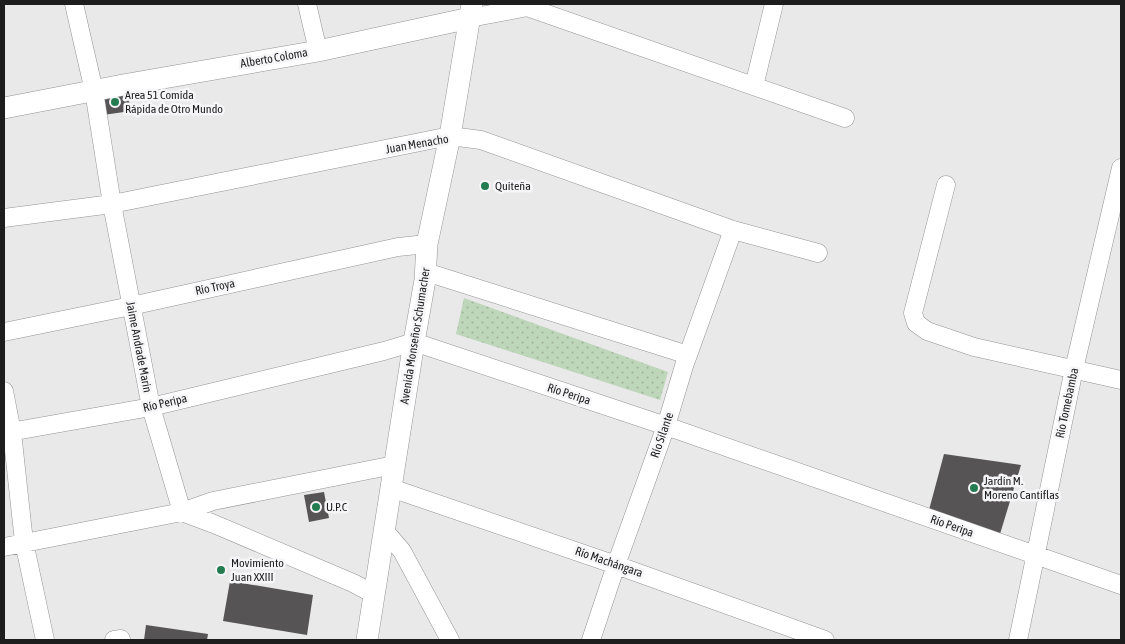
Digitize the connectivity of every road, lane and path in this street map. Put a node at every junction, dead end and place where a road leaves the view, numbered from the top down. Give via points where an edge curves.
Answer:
1 (74, 4) edge
2 (307, 4) edge
3 (774, 4) edge
4 (535, 6) edge
5 (471, 11) edge
6 (318, 51) junction
7 (754, 86) junction
8 (94, 91) junction
9 (4, 108) edge
10 (845, 118) dead end
11 (450, 136) junction
12 (1121, 168) edge
13 (946, 185) dead end
14 (112, 204) junction
15 (4, 218) edge
16 (733, 230) junction
17 (427, 244) junction
18 (818, 253) dead end
19 (426, 272) junction
20 (131, 306) junction
21 (4, 332) edge
22 (414, 342) junction
23 (688, 355) junction
24 (1074, 369) junction
25 (1121, 380) edge
26 (4, 391) edge
27 (151, 407) junction
28 (666, 426) junction
29 (8, 432) edge
30 (394, 465) junction
31 (391, 488) junction
32 (182, 512) junction
33 (384, 530) junction
34 (24, 542) junction
35 (4, 547) edge
36 (1035, 555) junction
37 (616, 565) junction
38 (1121, 585) edge
39 (374, 594) junction
40 (44, 640) edge
41 (367, 640) edge
42 (450, 640) edge
43 (591, 640) edge
44 (825, 640) edge
45 (1018, 640) edge

1 - 8 street, Jaime Andrade Marin
2 - 6 street
3 - 7 street
4 - 5 street, Alberto Coloma
4 - 7 street
5 - 6 street, Alberto Coloma
5 - 11 street, Avenida Monseñor Schumacher
6 - 8 street, Alberto Coloma
7 - 10 street
8 - 9 street, Alberto Coloma
8 - 14 street, Jaime Andrade Marin
11 - 14 street, Juan Menacho
11 - 16 street, Juan Menacho via 481,140
11 - 17 street, Avenida Monseñor Schumacher
12 - 24 street, Río Tomebamba
13 - 24 street via 913,313 916,323 927,331 974,347
14 - 15 street, Juan Menacho
14 - 20 street, Jaime Andrade Marin
16 - 18 street, Juan Menacho
16 - 23 street, Río Silante
17 - 19 street, Avenida Monseñor Schumacher
17 - 20 street, Río Troya via 389,249
19 - 22 street, Avenida Monseñor Schumacher
19 - 23 street
20 - 21 street, Río Troya
20 - 27 street, Jaime Andrade Marin
22 - 27 street, Río Peripa
22 - 28 street, Río Peripa
22 - 30 street, Avenida Monseñor Schumacher
23 - 28 street, Río Silante
24 - 25 street
24 - 36 street, Río Tomebamba
26 - 29 street
27 - 29 street, Río Peripa
27 - 32 street, Jaime Andrade Marin
28 - 36 street, Río Peripa
28 - 37 street, Río Silante
29 - 34 street
30 - 31 street, Avenida Monseñor Schumacher
30 - 32 street via 213,501
31 - 33 street, Avenida Monseñor Schumacher
31 - 37 street, Río Machángara
32 - 34 street
32 - 39 street
33 - 39 street, Avenida Monseñor Schumacher
33 - 42 street via 402,551
34 - 35 street
34 - 40 street
36 - 38 street, Río Peripa
36 - 45 street, Río Tomebamba
37 - 43 street, Río Silante
37 - 44 street, Río Machángara
39 - 41 street, Avenida Monseñor Schumacher

